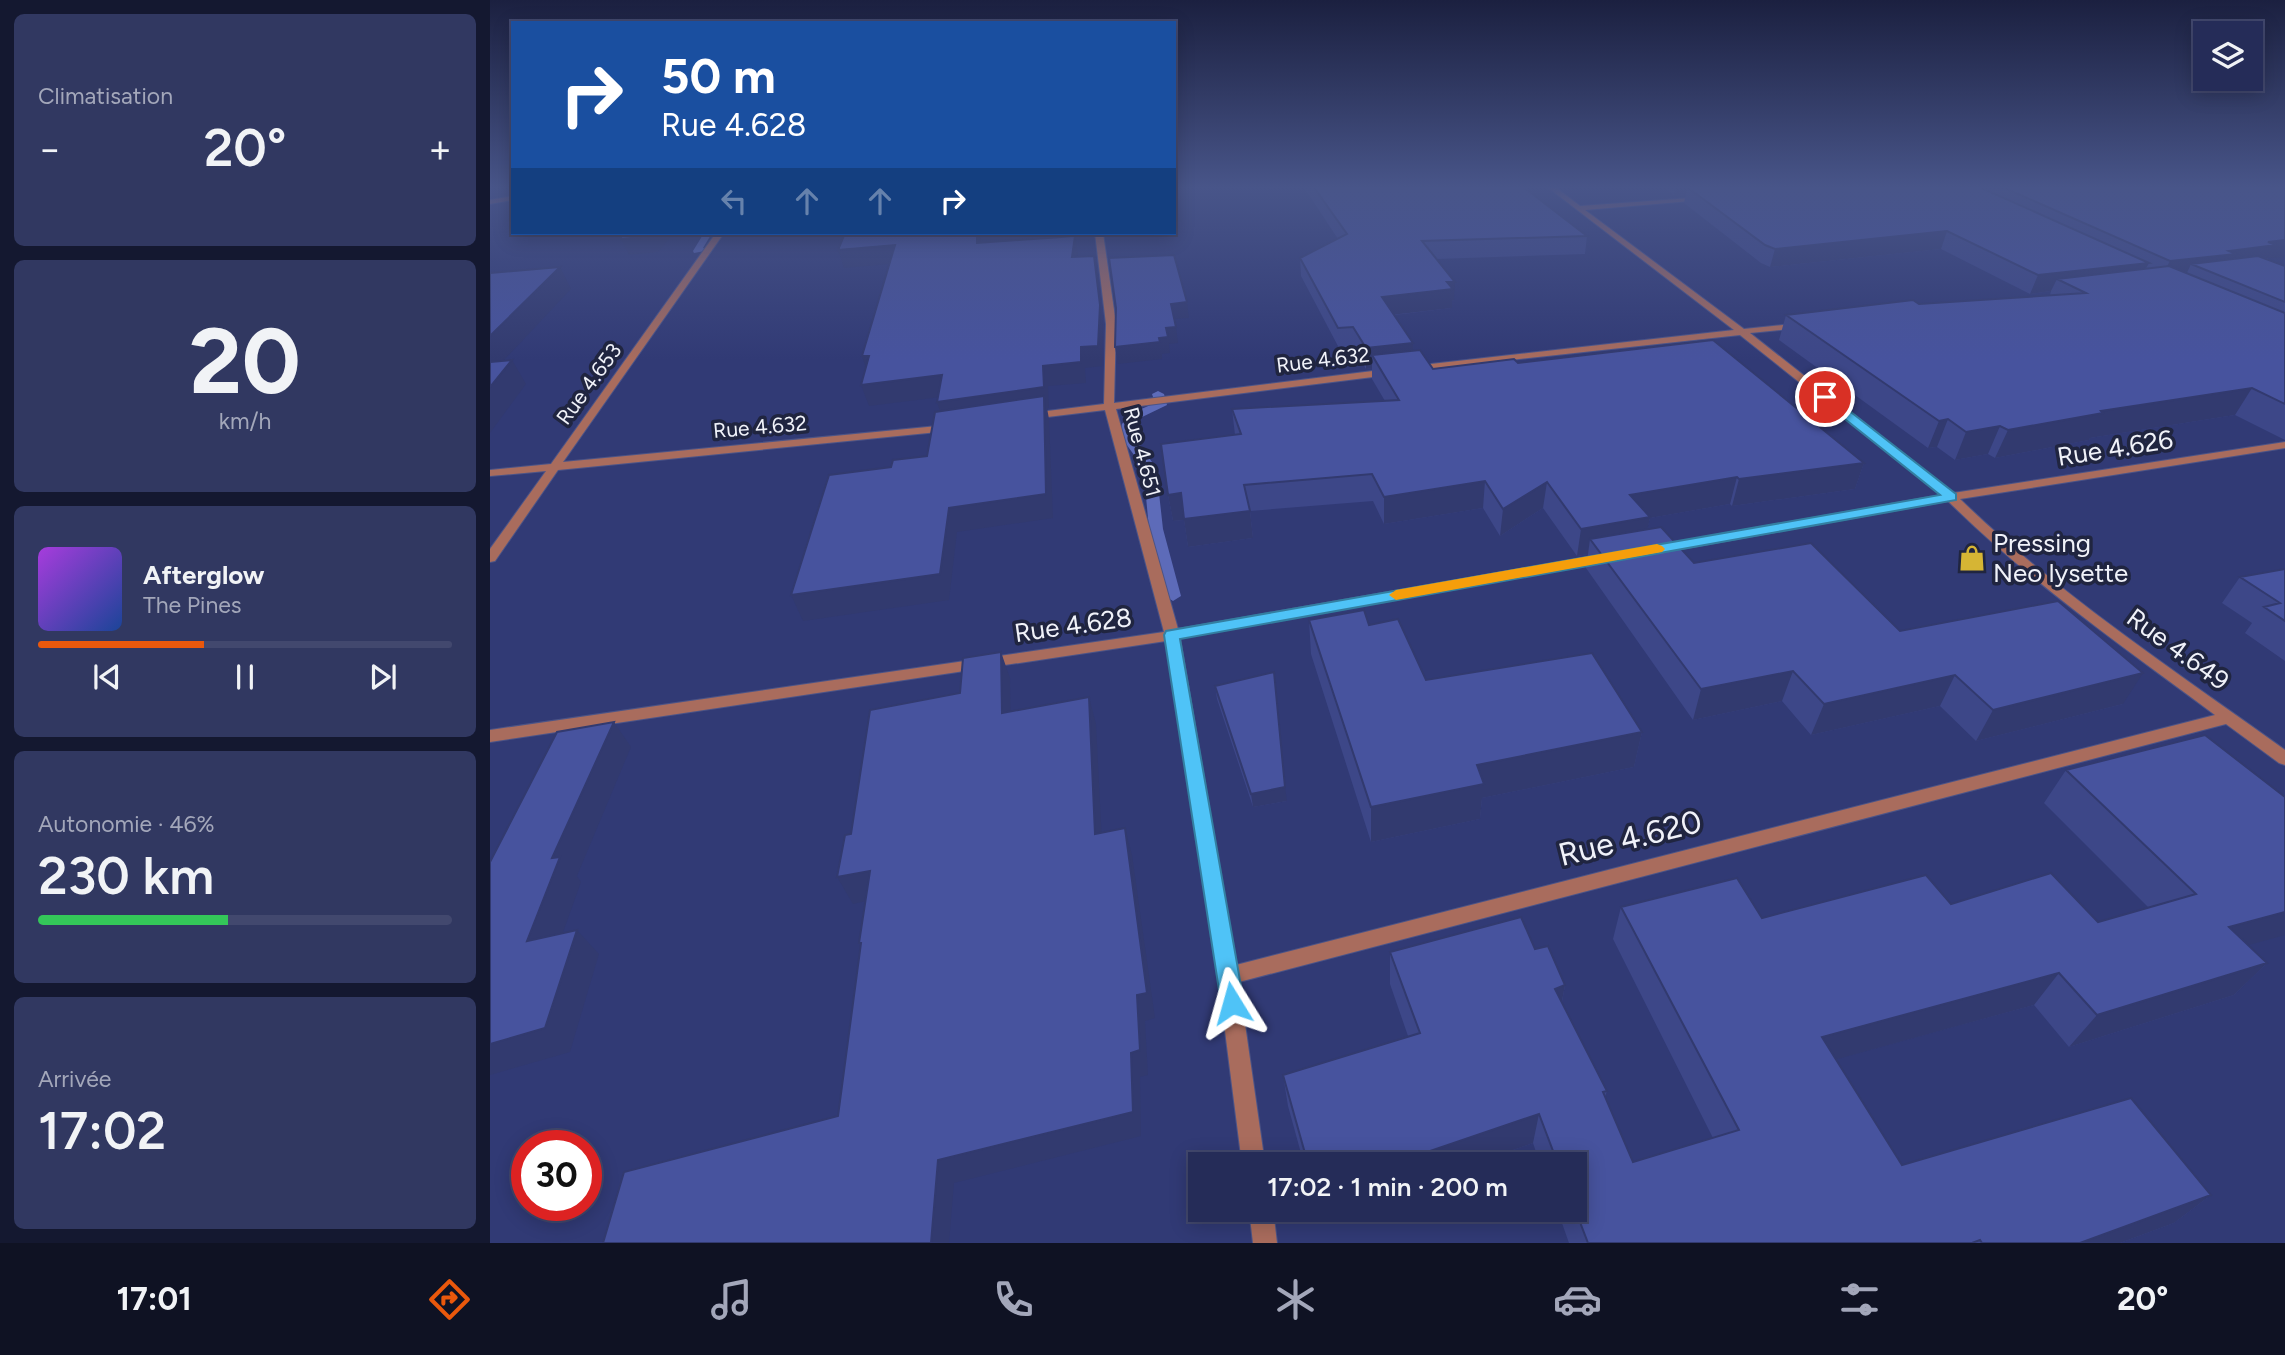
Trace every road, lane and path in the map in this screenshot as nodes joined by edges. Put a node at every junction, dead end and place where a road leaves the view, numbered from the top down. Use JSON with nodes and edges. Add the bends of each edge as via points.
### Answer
{"nodes":[{"id":1,"x":712,"y":244,"type":"edge"},
{"id":2,"x":1100,"y":244,"type":"edge"},
{"id":3,"x":1626,"y":244,"type":"edge"},
{"id":4,"x":1809,"y":324,"type":"edge"},
{"id":5,"x":1741,"y":331,"type":"junction"},
{"id":6,"x":1108,"y":404,"type":"junction"},
{"id":7,"x":1026,"y":416,"type":"edge"},
{"id":8,"x":957,"y":427,"type":"edge"},
{"id":9,"x":2285,"y":445,"type":"edge"},
{"id":10,"x":554,"y":464,"type":"junction"},
{"id":11,"x":490,"y":473,"type":"edge"},
{"id":12,"x":1951,"y":497,"type":"junction"},
{"id":13,"x":1650,"y":550,"type":"edge"},
{"id":14,"x":1623,"y":555,"type":"edge"},
{"id":15,"x":490,"y":558,"type":"edge"},
{"id":16,"x":1172,"y":635,"type":"junction"},
{"id":17,"x":2231,"y":717,"type":"junction"},
{"id":18,"x":490,"y":736,"type":"edge"},
{"id":19,"x":2285,"y":759,"type":"edge"},
{"id":20,"x":1228,"y":976,"type":"junction"},
{"id":21,"x":1252,"y":1152,"type":"edge"},
{"id":22,"x":1263,"y":1222,"type":"edge"},
{"id":23,"x":1265,"y":1243,"type":"edge"}],
"edges":[{"from":1,"to":10,"type":"street","name":"Rue 4.653"},
{"from":2,"to":6,"type":"street","name":"Rue 4.651","via":[[1111,324]]},
{"from":3,"to":5,"type":"street","name":"Rue 4.649"},
{"from":4,"to":5,"type":"street","name":"Rue 4.632"},
{"from":5,"to":6,"type":"street","name":"Rue 4.632"},
{"from":5,"to":12,"type":"street","name":"Rue 4.649"},
{"from":6,"to":7,"type":"street","name":"Rue 4.632"},
{"from":6,"to":16,"type":"street","name":"Rue 4.651"},
{"from":8,"to":10,"type":"street","name":"Rue 4.632"},
{"from":9,"to":12,"type":"street","name":"Rue 4.626"},
{"from":10,"to":11,"type":"street","name":"Rue 4.632"},
{"from":10,"to":15,"type":"street","name":"Rue 4.653"},
{"from":12,"to":13,"type":"street"},
{"from":12,"to":17,"type":"street","name":"Rue 4.649","via":[[1994,540],[2057,591]]},
{"from":14,"to":16,"type":"street","name":"Rue 4.628"},
{"from":16,"to":18,"type":"street","name":"Rue 4.628"},
{"from":16,"to":20,"type":"street","name":"Rue 4.651"},
{"from":17,"to":19,"type":"street","name":"Rue 4.649"},
{"from":17,"to":20,"type":"street","name":"Rue 4.620"},
{"from":20,"to":21,"type":"street"},
{"from":22,"to":23,"type":"street"}]}
